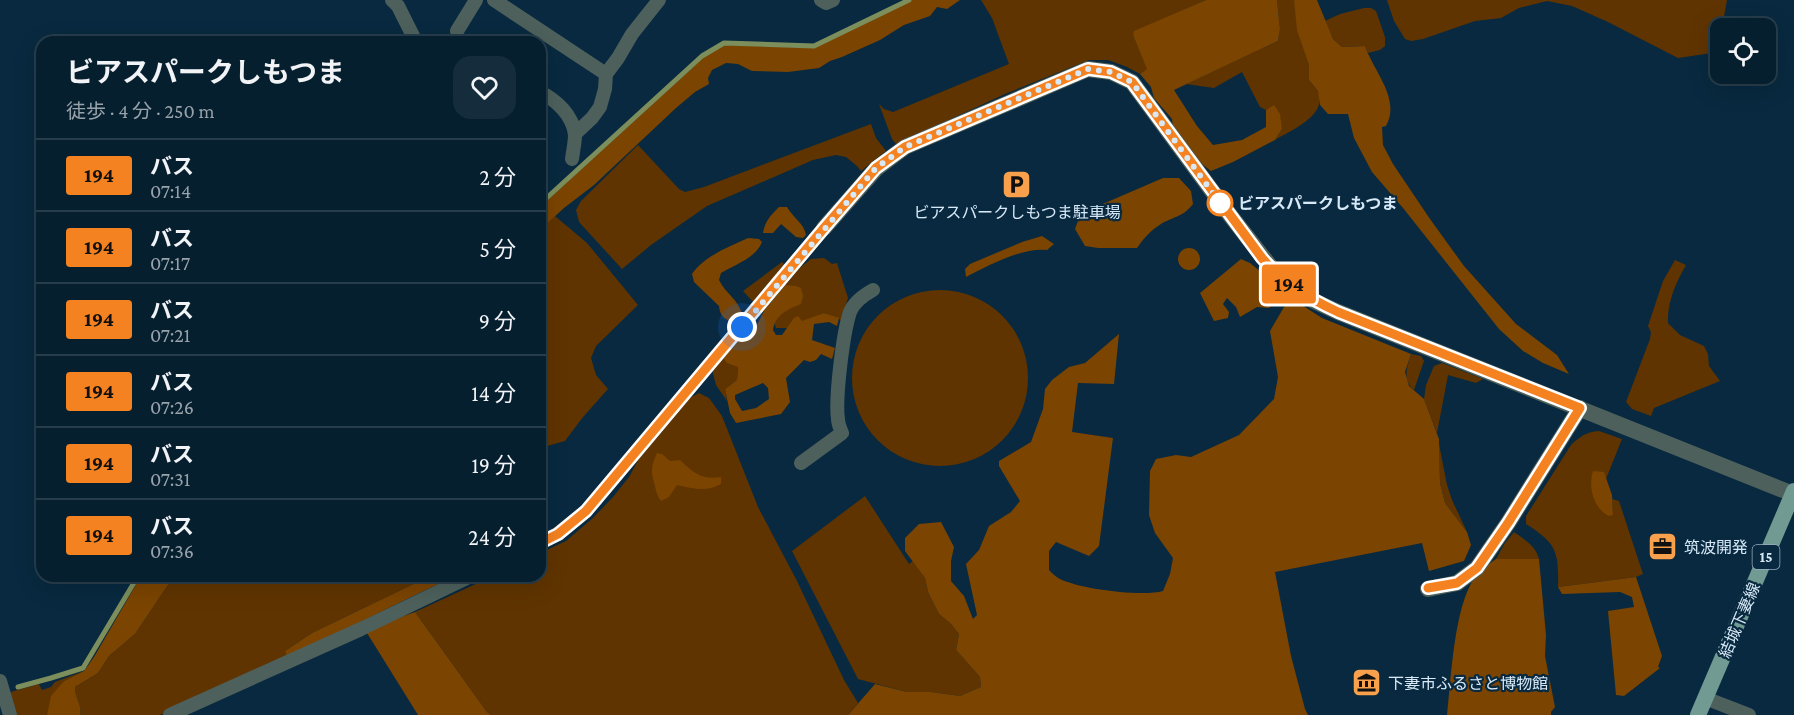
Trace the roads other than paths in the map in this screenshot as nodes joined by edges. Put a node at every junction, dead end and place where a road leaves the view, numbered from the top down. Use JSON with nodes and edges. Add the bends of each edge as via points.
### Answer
{"nodes":[{"id":1,"x":392,"y":0,"type":"edge"},
{"id":2,"x":476,"y":0,"type":"edge"},
{"id":3,"x":494,"y":0,"type":"edge"},
{"id":4,"x":821,"y":0,"type":"edge"},
{"id":5,"x":833,"y":0,"type":"edge"},
{"id":6,"x":657,"y":1,"type":"edge"},
{"id":7,"x":457,"y":31,"type":"dead end"},
{"id":8,"x":413,"y":36,"type":"edge"},
{"id":9,"x":606,"y":74,"type":"junction"},
{"id":10,"x":546,"y":95,"type":"edge"},
{"id":11,"x":575,"y":134,"type":"junction"},
{"id":12,"x":572,"y":159,"type":"dead end"},
{"id":13,"x":824,"y":228,"type":"joint"},
{"id":14,"x":873,"y":290,"type":"dead end"},
{"id":15,"x":1580,"y":408,"type":"junction"},
{"id":16,"x":801,"y":463,"type":"dead end"},
{"id":17,"x":1793,"y":493,"type":"edge"},
{"id":18,"x":546,"y":540,"type":"edge"},
{"id":19,"x":459,"y":582,"type":"edge"},
{"id":20,"x":1428,"y":588,"type":"dead end"},
{"id":21,"x":0,"y":681,"type":"edge"},
{"id":22,"x":1706,"y":699,"type":"junction"},
{"id":23,"x":10,"y":715,"type":"edge"},
{"id":24,"x":170,"y":715,"type":"edge"},
{"id":25,"x":1698,"y":715,"type":"edge"},
{"id":26,"x":1749,"y":715,"type":"edge"}],
"edges":[{"from":1,"to":8,"type":"street"},
{"from":2,"to":7,"type":"street"},
{"from":3,"to":9,"type":"street"},
{"from":4,"to":5,"type":"street"},
{"from":6,"to":9,"type":"street"},
{"from":9,"to":11,"type":"street","via":[[600,107]]},
{"from":10,"to":11,"type":"street","via":[[558,102]]},
{"from":11,"to":12,"type":"street"},
{"from":13,"to":15,"type":"street","via":[[876,168],[905,147],[1088,69],[1111,72],[1132,82],[1262,258],[1295,288],[1338,312]]},
{"from":13,"to":18,"type":"street","via":[[586,511]]},
{"from":14,"to":16,"type":"street","via":[[850,310],[838,401],[842,433]]},
{"from":15,"to":17,"type":"street"},
{"from":15,"to":20,"type":"street","via":[[1477,568],[1457,583]]},
{"from":17,"to":22,"type":"main road","name":"結城下妻線","number":"15"},
{"from":19,"to":24,"type":"street"},
{"from":21,"to":23,"type":"street"},
{"from":22,"to":25,"type":"main road","name":"結城下妻線","number":"15"},
{"from":22,"to":26,"type":"street"}]}
